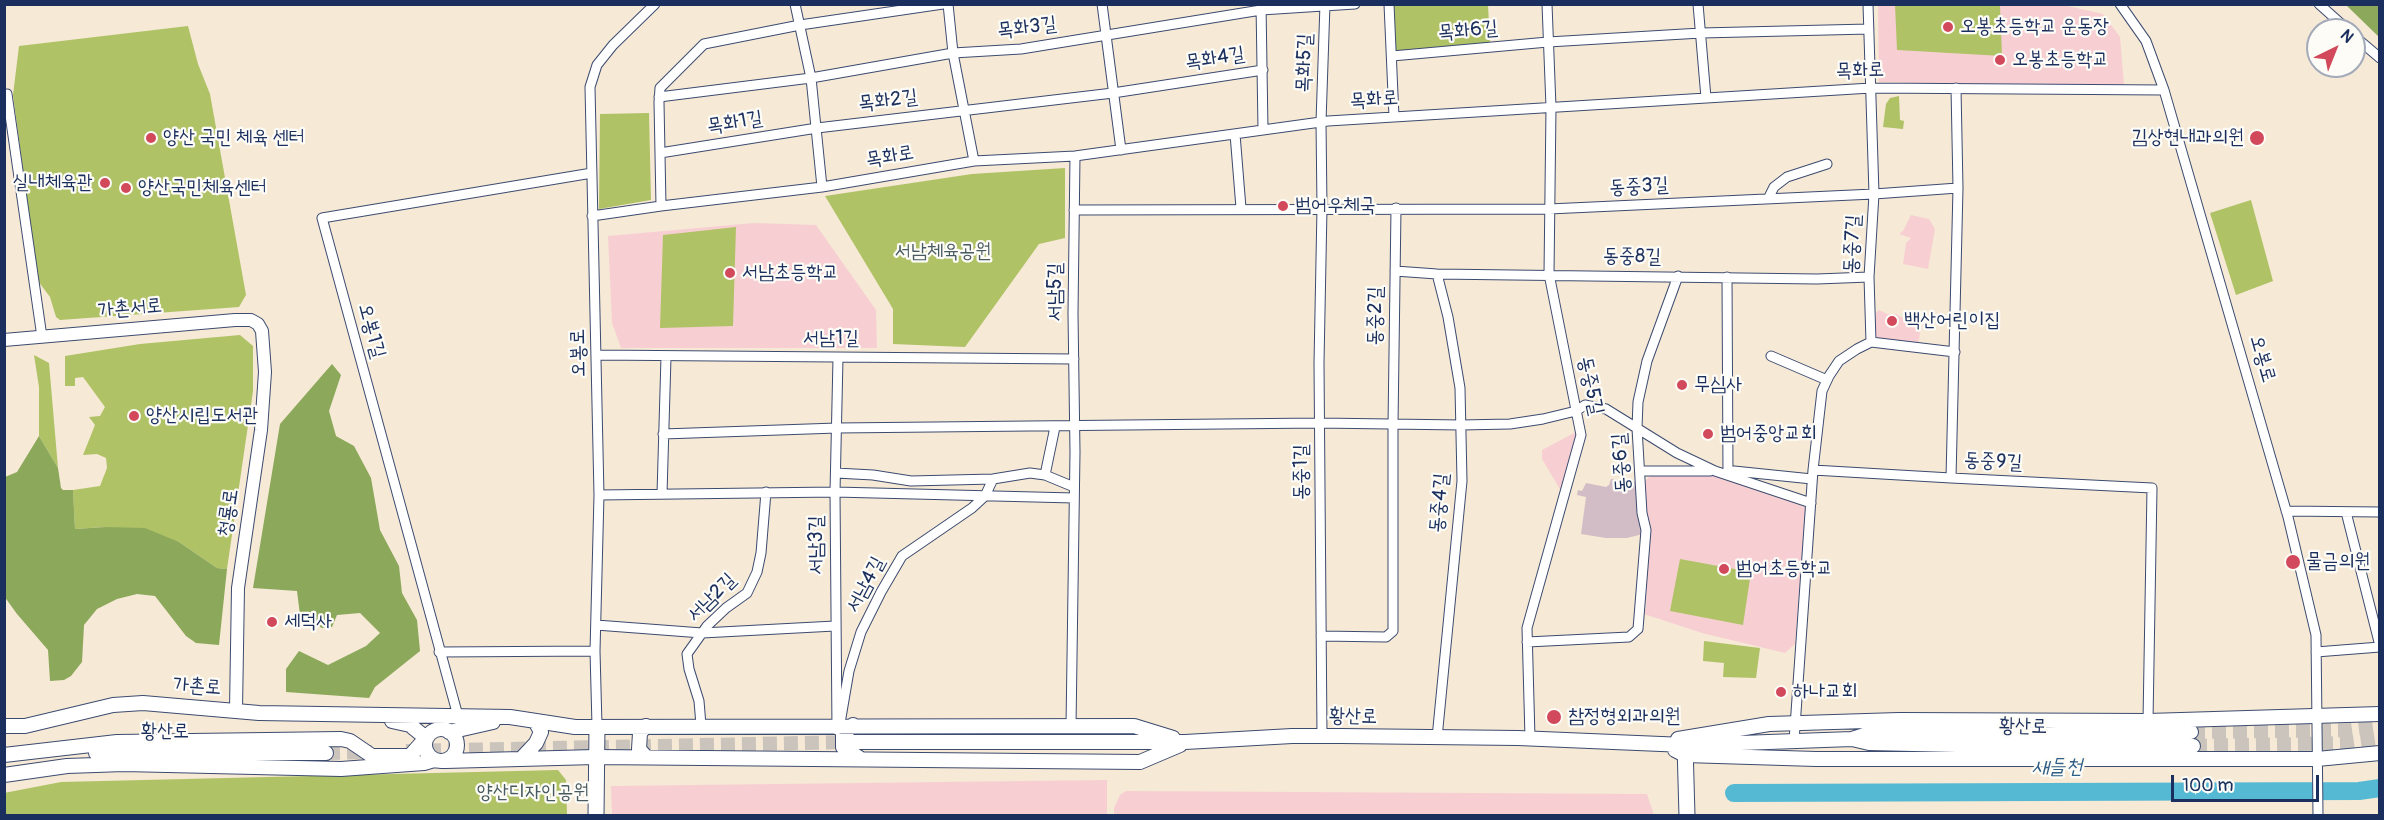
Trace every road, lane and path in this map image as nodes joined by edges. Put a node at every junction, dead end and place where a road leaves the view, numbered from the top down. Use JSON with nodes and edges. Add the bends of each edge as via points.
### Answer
{"nodes":[{"id":1,"x":655,"y":4,"type":"edge"},
{"id":2,"x":795,"y":4,"type":"edge"},
{"id":3,"x":943,"y":4,"type":"edge"},
{"id":4,"x":948,"y":4,"type":"edge"},
{"id":5,"x":1102,"y":4,"type":"edge"},
{"id":6,"x":1355,"y":4,"type":"edge"},
{"id":7,"x":1389,"y":4,"type":"edge"},
{"id":8,"x":1547,"y":4,"type":"edge"},
{"id":9,"x":1698,"y":4,"type":"edge"},
{"id":10,"x":1868,"y":4,"type":"edge"},
{"id":11,"x":2120,"y":4,"type":"edge"},
{"id":12,"x":2319,"y":4,"type":"edge"},
{"id":13,"x":1325,"y":6,"type":"edge"},
{"id":14,"x":1261,"y":7,"type":"edge"},
{"id":15,"x":2335,"y":18,"type":"edge"},
{"id":16,"x":800,"y":25,"type":"junction"},
{"id":17,"x":1869,"y":29,"type":"junction"},
{"id":18,"x":1701,"y":33,"type":"junction"},
{"id":19,"x":1105,"y":36,"type":"junction"},
{"id":20,"x":1548,"y":42,"type":"junction"},
{"id":21,"x":2366,"y":47,"type":"edge"},
{"id":22,"x":953,"y":53,"type":"junction"},
{"id":23,"x":1392,"y":56,"type":"junction"},
{"id":24,"x":2379,"y":58,"type":"edge"},
{"id":25,"x":1263,"y":70,"type":"junction"},
{"id":26,"x":811,"y":78,"type":"junction"},
{"id":27,"x":1871,"y":88,"type":"junction"},
{"id":28,"x":1956,"y":88,"type":"junction"},
{"id":29,"x":2164,"y":90,"type":"junction"},
{"id":30,"x":1113,"y":93,"type":"junction"},
{"id":31,"x":4,"y":94,"type":"edge"},
{"id":32,"x":659,"y":97,"type":"junction"},
{"id":33,"x":1706,"y":98,"type":"junction"},
{"id":34,"x":1551,"y":107,"type":"junction"},
{"id":35,"x":964,"y":109,"type":"junction"},
{"id":36,"x":1394,"y":117,"type":"junction"},
{"id":37,"x":1321,"y":122,"type":"junction"},
{"id":38,"x":817,"y":128,"type":"junction"},
{"id":39,"x":1263,"y":130,"type":"junction"},
{"id":40,"x":1235,"y":134,"type":"junction"},
{"id":41,"x":1121,"y":150,"type":"junction"},
{"id":42,"x":660,"y":153,"type":"junction"},
{"id":43,"x":1075,"y":156,"type":"junction"},
{"id":44,"x":974,"y":161,"type":"junction"},
{"id":45,"x":1827,"y":164,"type":"dead end"},
{"id":46,"x":592,"y":173,"type":"junction"},
{"id":47,"x":822,"y":187,"type":"junction"},
{"id":48,"x":1958,"y":188,"type":"junction"},
{"id":49,"x":1874,"y":194,"type":"junction"},
{"id":50,"x":1768,"y":199,"type":"junction"},
{"id":51,"x":661,"y":206,"type":"junction"},
{"id":52,"x":1241,"y":208,"type":"junction"},
{"id":53,"x":1322,"y":208,"type":"junction"},
{"id":54,"x":1396,"y":208,"type":"junction"},
{"id":55,"x":1549,"y":209,"type":"junction"},
{"id":56,"x":1074,"y":210,"type":"junction"},
{"id":57,"x":592,"y":216,"type":"junction"},
{"id":58,"x":1395,"y":271,"type":"junction"},
{"id":59,"x":1437,"y":274,"type":"junction"},
{"id":60,"x":1549,"y":274,"type":"junction"},
{"id":61,"x":1678,"y":276,"type":"junction"},
{"id":62,"x":1727,"y":277,"type":"junction"},
{"id":63,"x":1869,"y":277,"type":"junction"},
{"id":64,"x":258,"y":324,"type":"joint"},
{"id":65,"x":42,"y":337,"type":"junction"},
{"id":66,"x":4,"y":340,"type":"edge"},
{"id":67,"x":1871,"y":342,"type":"junction"},
{"id":68,"x":1955,"y":352,"type":"junction"},
{"id":69,"x":597,"y":355,"type":"junction"},
{"id":70,"x":1771,"y":356,"type":"dead end"},
{"id":71,"x":666,"y":357,"type":"junction"},
{"id":72,"x":838,"y":358,"type":"junction"},
{"id":73,"x":1074,"y":359,"type":"junction"},
{"id":74,"x":1827,"y":380,"type":"junction"},
{"id":75,"x":1576,"y":411,"type":"junction"},
{"id":76,"x":1319,"y":423,"type":"junction"},
{"id":77,"x":1393,"y":425,"type":"junction"},
{"id":78,"x":1461,"y":425,"type":"junction"},
{"id":79,"x":1055,"y":427,"type":"junction"},
{"id":80,"x":1074,"y":427,"type":"junction"},
{"id":81,"x":837,"y":428,"type":"junction"},
{"id":82,"x":1637,"y":428,"type":"junction"},
{"id":83,"x":663,"y":434,"type":"junction"},
{"id":84,"x":1641,"y":471,"type":"junction"},
{"id":85,"x":1715,"y":471,"type":"junction"},
{"id":86,"x":836,"y":473,"type":"junction"},
{"id":87,"x":1729,"y":473,"type":"junction"},
{"id":88,"x":1813,"y":474,"type":"junction"},
{"id":89,"x":1045,"y":475,"type":"junction"},
{"id":90,"x":1951,"y":478,"type":"junction"},
{"id":91,"x":993,"y":479,"type":"junction"},
{"id":92,"x":1074,"y":487,"type":"junction"},
{"id":93,"x":766,"y":492,"type":"junction"},
{"id":94,"x":835,"y":492,"type":"junction"},
{"id":95,"x":662,"y":494,"type":"junction"},
{"id":96,"x":599,"y":495,"type":"junction"},
{"id":97,"x":985,"y":496,"type":"junction"},
{"id":98,"x":1074,"y":498,"type":"junction"},
{"id":99,"x":1811,"y":503,"type":"junction"},
{"id":100,"x":2286,"y":511,"type":"junction"},
{"id":101,"x":2346,"y":512,"type":"junction"},
{"id":102,"x":2379,"y":512,"type":"edge"},
{"id":103,"x":596,"y":625,"type":"junction"},
{"id":104,"x":835,"y":626,"type":"junction"},
{"id":105,"x":702,"y":633,"type":"junction"},
{"id":106,"x":1321,"y":636,"type":"junction"},
{"id":107,"x":1527,"y":642,"type":"junction"},
{"id":108,"x":2379,"y":646,"type":"edge"},
{"id":109,"x":595,"y":651,"type":"junction"},
{"id":110,"x":439,"y":652,"type":"junction"},
{"id":111,"x":2316,"y":652,"type":"junction"},
{"id":112,"x":236,"y":709,"type":"junction"},
{"id":113,"x":313,"y":713,"type":"junction"},
{"id":114,"x":2379,"y":714,"type":"edge"},
{"id":115,"x":458,"y":716,"type":"junction"},
{"id":116,"x":510,"y":717,"type":"junction"},
{"id":117,"x":2317,"y":717,"type":"junction"},
{"id":118,"x":535,"y":721,"type":"junction"},
{"id":119,"x":2148,"y":721,"type":"junction"},
{"id":120,"x":1795,"y":724,"type":"junction"},
{"id":121,"x":701,"y":725,"type":"junction"},
{"id":122,"x":4,"y":726,"type":"edge"},
{"id":123,"x":597,"y":726,"type":"junction"},
{"id":124,"x":646,"y":726,"type":"junction"},
{"id":125,"x":1071,"y":726,"type":"junction"},
{"id":126,"x":842,"y":727,"type":"junction"},
{"id":127,"x":449,"y":732,"type":"junction"},
{"id":128,"x":1322,"y":736,"type":"junction"},
{"id":129,"x":426,"y":738,"type":"junction"},
{"id":130,"x":1437,"y":738,"type":"junction"},
{"id":131,"x":1530,"y":738,"type":"junction"},
{"id":132,"x":2192,"y":739,"type":"tunnel mouth"},
{"id":133,"x":346,"y":740,"type":"junction"},
{"id":134,"x":1794,"y":741,"type":"junction"},
{"id":135,"x":853,"y":742,"type":"tunnel mouth"},
{"id":136,"x":1185,"y":742,"type":"junction"},
{"id":137,"x":1659,"y":743,"type":"junction"},
{"id":138,"x":1685,"y":750,"type":"junction"},
{"id":139,"x":326,"y":753,"type":"tunnel mouth"},
{"id":140,"x":2379,"y":753,"type":"edge"},
{"id":141,"x":4,"y":755,"type":"edge"},
{"id":142,"x":596,"y":757,"type":"junction"},
{"id":143,"x":646,"y":757,"type":"junction"},
{"id":144,"x":521,"y":759,"type":"junction"},
{"id":145,"x":837,"y":759,"type":"junction"},
{"id":146,"x":861,"y":759,"type":"junction"},
{"id":147,"x":440,"y":761,"type":"junction"},
{"id":148,"x":4,"y":763,"type":"edge"},
{"id":149,"x":2317,"y":766,"type":"junction"},
{"id":150,"x":341,"y":769,"type":"junction"},
{"id":151,"x":4,"y":775,"type":"edge"},
{"id":152,"x":2318,"y":812,"type":"edge"},
{"id":153,"x":596,"y":816,"type":"edge"},
{"id":154,"x":1687,"y":816,"type":"edge"}],
"edges":[{"from":1,"to":46,"type":"street","name":"오봉로","via":[[597,65],[590,87]]},
{"from":2,"to":16,"type":"street"},
{"from":3,"to":16,"type":"street"},
{"from":4,"to":22,"type":"street"},
{"from":5,"to":19,"type":"street"},
{"from":6,"to":13,"type":"street","name":"목화4길"},
{"from":7,"to":23,"type":"street"},
{"from":8,"to":20,"type":"street","name":"동중5길"},
{"from":9,"to":18,"type":"street"},
{"from":10,"to":17,"type":"street","name":"동중7길"},
{"from":11,"to":29,"type":"street","name":"오봉로","via":[[2146,41]]},
{"from":12,"to":15,"type":"street"},
{"from":13,"to":14,"type":"street","name":"목화4길"},
{"from":13,"to":37,"type":"street","name":"목화5길"},
{"from":14,"to":19,"type":"street","name":"목화4길"},
{"from":14,"to":25,"type":"street"},
{"from":16,"to":26,"type":"street"},
{"from":16,"to":32,"type":"street","via":[[704,44],[660,87]]},
{"from":17,"to":18,"type":"street","name":"목화6길"},
{"from":17,"to":27,"type":"street","name":"동중7길"},
{"from":18,"to":20,"type":"street","name":"목화6길"},
{"from":18,"to":33,"type":"street"},
{"from":19,"to":22,"type":"street","name":"목화3길","via":[[1021,49]]},
{"from":19,"to":30,"type":"street"},
{"from":20,"to":23,"type":"street","name":"목화6길"},
{"from":20,"to":34,"type":"street","name":"동중5길"},
{"from":21,"to":24,"type":"street"},
{"from":22,"to":26,"type":"street","name":"목화2길"},
{"from":22,"to":35,"type":"street"},
{"from":23,"to":36,"type":"street"},
{"from":25,"to":30,"type":"street","name":"목화4길"},
{"from":25,"to":39,"type":"street","name":"목화4길"},
{"from":26,"to":32,"type":"street","name":"목화1길"},
{"from":26,"to":38,"type":"street"},
{"from":27,"to":28,"type":"street","name":"목화로"},
{"from":27,"to":33,"type":"street","name":"목화로"},
{"from":27,"to":49,"type":"street","name":"동중7길"},
{"from":28,"to":29,"type":"street","name":"목화로"},
{"from":28,"to":48,"type":"street","name":"동중9길"},
{"from":29,"to":100,"type":"street","name":"오봉로"},
{"from":30,"to":35,"type":"street"},
{"from":30,"to":41,"type":"street"},
{"from":31,"to":65,"type":"street"},
{"from":32,"to":42,"type":"street"},
{"from":33,"to":34,"type":"street","name":"목화로"},
{"from":34,"to":36,"type":"street","name":"목화로"},
{"from":34,"to":55,"type":"street","name":"동중5길"},
{"from":35,"to":38,"type":"street","name":"목화2길"},
{"from":35,"to":44,"type":"street"},
{"from":36,"to":37,"type":"street","name":"목화로"},
{"from":37,"to":39,"type":"street","name":"목화로"},
{"from":37,"to":53,"type":"street","name":"동중1길"},
{"from":38,"to":42,"type":"street","name":"목화1길"},
{"from":38,"to":47,"type":"street"},
{"from":39,"to":40,"type":"street","name":"목화로"},
{"from":40,"to":41,"type":"street","name":"목화로"},
{"from":40,"to":52,"type":"street"},
{"from":41,"to":43,"type":"street","name":"목화로"},
{"from":42,"to":51,"type":"street"},
{"from":43,"to":44,"type":"street","name":"목화로"},
{"from":43,"to":56,"type":"street","name":"서남5길"},
{"from":44,"to":47,"type":"street","name":"목화로"},
{"from":45,"to":50,"type":"street","via":[[1787,177],[1774,187]]},
{"from":46,"to":57,"type":"street","name":"오봉로"},
{"from":46,"to":110,"type":"street","name":"오봉1길","via":[[322,218]]},
{"from":47,"to":51,"type":"street","name":"목화로"},
{"from":48,"to":49,"type":"street","name":"동중3길"},
{"from":48,"to":68,"type":"street","name":"동중9길"},
{"from":49,"to":50,"type":"street","name":"동중3길"},
{"from":49,"to":63,"type":"street","name":"동중7길"},
{"from":50,"to":55,"type":"street","name":"동중3길"},
{"from":51,"to":57,"type":"street","name":"목화로"},
{"from":52,"to":53,"type":"street"},
{"from":52,"to":56,"type":"street"},
{"from":53,"to":54,"type":"street","name":"동중3길"},
{"from":53,"to":76,"type":"street","name":"동중1길"},
{"from":54,"to":55,"type":"street","name":"동중3길"},
{"from":54,"to":58,"type":"street","name":"동중2길"},
{"from":55,"to":60,"type":"street","name":"동중5길"},
{"from":56,"to":73,"type":"street","name":"서남5길"},
{"from":57,"to":69,"type":"street","name":"오봉로"},
{"from":58,"to":59,"type":"street","name":"동중8길"},
{"from":58,"to":77,"type":"street","name":"동중2길"},
{"from":59,"to":60,"type":"street","name":"동중8길"},
{"from":59,"to":78,"type":"street","name":"동중4길","via":[[1456,358]]},
{"from":60,"to":61,"type":"street","name":"동중8길"},
{"from":60,"to":75,"type":"street","name":"동중5길"},
{"from":61,"to":62,"type":"street","name":"동중8길"},
{"from":61,"to":82,"type":"street","name":"동중6길","via":[[1647,361]]},
{"from":62,"to":63,"type":"street","name":"동중8길"},
{"from":62,"to":87,"type":"street"},
{"from":63,"to":67,"type":"street","name":"동중7길"},
{"from":64,"to":65,"type":"street","name":"가촌서로","via":[[235,320]]},
{"from":64,"to":112,"type":"street","name":"청룡로","via":[[265,372],[261,430],[238,588]]},
{"from":65,"to":66,"type":"street","name":"가촌서로"},
{"from":67,"to":68,"type":"street"},
{"from":67,"to":74,"type":"street","via":[[1839,361]]},
{"from":68,"to":90,"type":"street","name":"동중9길"},
{"from":69,"to":71,"type":"street","name":"서남1길"},
{"from":69,"to":96,"type":"street","name":"오봉로"},
{"from":70,"to":74,"type":"street"},
{"from":71,"to":72,"type":"street","name":"서남1길"},
{"from":71,"to":83,"type":"street"},
{"from":72,"to":73,"type":"street","name":"서남1길"},
{"from":72,"to":81,"type":"street","name":"서남3길"},
{"from":73,"to":80,"type":"street","name":"서남5길"},
{"from":74,"to":88,"type":"street","via":[[1822,391]]},
{"from":75,"to":78,"type":"street","via":[[1510,424]]},
{"from":75,"to":82,"type":"street","via":[[1585,405],[1605,409]]},
{"from":75,"to":107,"type":"street","name":"동중5길","via":[[1581,435],[1527,628]]},
{"from":76,"to":77,"type":"street"},
{"from":76,"to":80,"type":"street"},
{"from":76,"to":106,"type":"street","name":"동중1길"},
{"from":77,"to":78,"type":"street"},
{"from":77,"to":106,"type":"street","name":"동중2길","via":[[1393,631],[1386,637]]},
{"from":78,"to":130,"type":"street","name":"동중4길","via":[[1462,481]]},
{"from":79,"to":80,"type":"street"},
{"from":79,"to":81,"type":"street"},
{"from":79,"to":89,"type":"street"},
{"from":80,"to":92,"type":"street","name":"서남5길"},
{"from":81,"to":83,"type":"street"},
{"from":81,"to":86,"type":"street","name":"서남3길"},
{"from":82,"to":84,"type":"street","name":"동중6길"},
{"from":82,"to":85,"type":"street"},
{"from":83,"to":95,"type":"street"},
{"from":84,"to":85,"type":"street"},
{"from":84,"to":107,"type":"street","name":"동중6길","via":[[1646,530],[1638,629],[1629,638]]},
{"from":85,"to":87,"type":"street"},
{"from":86,"to":91,"type":"street","via":[[910,481]]},
{"from":86,"to":94,"type":"street","name":"서남3길"},
{"from":87,"to":88,"type":"street"},
{"from":87,"to":99,"type":"street"},
{"from":88,"to":90,"type":"street"},
{"from":88,"to":99,"type":"street"},
{"from":89,"to":91,"type":"street","via":[[1030,473]]},
{"from":89,"to":92,"type":"street"},
{"from":90,"to":119,"type":"street","name":"동중9길","via":[[2152,488]]},
{"from":91,"to":97,"type":"street"},
{"from":92,"to":98,"type":"street","name":"서남5길"},
{"from":93,"to":94,"type":"street"},
{"from":93,"to":95,"type":"street"},
{"from":93,"to":105,"type":"street","name":"서남2길","via":[[761,553],[752,583],[747,593]]},
{"from":94,"to":97,"type":"street"},
{"from":94,"to":104,"type":"street","name":"서남3길"},
{"from":95,"to":96,"type":"street"},
{"from":96,"to":103,"type":"street","name":"오봉로"},
{"from":97,"to":98,"type":"street"},
{"from":97,"to":126,"type":"street","name":"서남4길","via":[[946,529],[902,556],[861,632],[849,671]]},
{"from":98,"to":125,"type":"street","name":"서남5길"},
{"from":99,"to":120,"type":"street"},
{"from":100,"to":101,"type":"street"},
{"from":100,"to":111,"type":"street","name":"오봉로","via":[[2316,635]]},
{"from":101,"to":102,"type":"street"},
{"from":101,"to":108,"type":"street"},
{"from":103,"to":105,"type":"street"},
{"from":103,"to":109,"type":"street","name":"오봉로"},
{"from":104,"to":105,"type":"street"},
{"from":104,"to":126,"type":"street","name":"서남3길"},
{"from":105,"to":121,"type":"street","name":"서남2길","via":[[687,654]]},
{"from":106,"to":128,"type":"street","name":"동중1길"},
{"from":107,"to":131,"type":"street","name":"동중5길"},
{"from":108,"to":111,"type":"street"},
{"from":109,"to":110,"type":"street"},
{"from":109,"to":123,"type":"street","name":"오봉로"},
{"from":110,"to":115,"type":"street","name":"오봉1길"},
{"from":111,"to":117,"type":"street","name":"오봉로"},
{"from":112,"to":113,"type":"main road","name":"가촌로"},
{"from":112,"to":122,"type":"main road","name":"가촌로","via":[[126,704],[25,726]]},
{"from":113,"to":115,"type":"main road","name":"가촌로"},
{"from":113,"to":129,"type":"main road","via":[[329,720],[397,722],[410,725]]},
{"from":114,"to":117,"type":"main road"},
{"from":115,"to":116,"type":"main road","name":"가촌로"},
{"from":116,"to":118,"type":"main road"},
{"from":116,"to":127,"type":"main road"},
{"from":117,"to":119,"type":"main road"},
{"from":117,"to":149,"type":"street","name":"오봉로"},
{"from":118,"to":123,"type":"main road"},
{"from":118,"to":144,"type":"main road","via":[[541,732]]},
{"from":119,"to":120,"type":"main road","via":[[1899,720]]},
{"from":120,"to":134,"type":"street"},
{"from":120,"to":137,"type":"main road","via":[[1769,724]]},
{"from":121,"to":124,"type":"main road"},
{"from":121,"to":126,"type":"main road"},
{"from":123,"to":124,"type":"main road"},
{"from":123,"to":142,"type":"main road"},
{"from":124,"to":143,"type":"main road","via":[[640,733],[639,749]]},
{"from":125,"to":126,"type":"main road"},
{"from":125,"to":136,"type":"main road","via":[[1134,726]]},
{"from":126,"to":145,"type":"street"},
{"from":126,"to":146,"type":"main road","via":[[843,747]]},
{"from":127,"to":129,"type":"main road","via":[[439,729]]},
{"from":127,"to":147,"type":"main road","via":[[456,740],[456,750],[450,759]]},
{"from":128,"to":130,"type":"main road","name":"황산로"},
{"from":128,"to":136,"type":"main road","name":"황산로"},
{"from":129,"to":133,"type":"main road","via":[[410,756],[387,757],[372,756]]},
{"from":129,"to":147,"type":"main road","via":[[430,758]]},
{"from":130,"to":131,"type":"main road","name":"황산로"},
{"from":131,"to":137,"type":"main road","name":"황산로"},
{"from":132,"to":134,"type":"main road","name":"황산로","via":[[2045,747],[1869,743],[1852,739]]},
{"from":133,"to":141,"type":"main road","via":[[117,742]]},
{"from":133,"to":150,"type":"main road","via":[[350,757]]},
{"from":134,"to":138,"type":"main road","name":"황산로"},
{"from":135,"to":136,"type":"main road","name":"황산로"},
{"from":136,"to":146,"type":"main road","via":[[1140,762]]},
{"from":137,"to":138,"type":"main road","name":"황산로"},
{"from":138,"to":149,"type":"main road","via":[[1816,759]]},
{"from":138,"to":154,"type":"main road"},
{"from":139,"to":148,"type":"main road","name":"황산로","via":[[99,752]]},
{"from":140,"to":149,"type":"main road"},
{"from":142,"to":143,"type":"main road"},
{"from":142,"to":144,"type":"main road"},
{"from":142,"to":153,"type":"main road"},
{"from":143,"to":145,"type":"main road"},
{"from":144,"to":147,"type":"main road"},
{"from":145,"to":146,"type":"main road"},
{"from":147,"to":150,"type":"main road"},
{"from":149,"to":152,"type":"street","name":"오봉로"},
{"from":150,"to":151,"type":"main road","via":[[124,764],[67,766]]}]}
